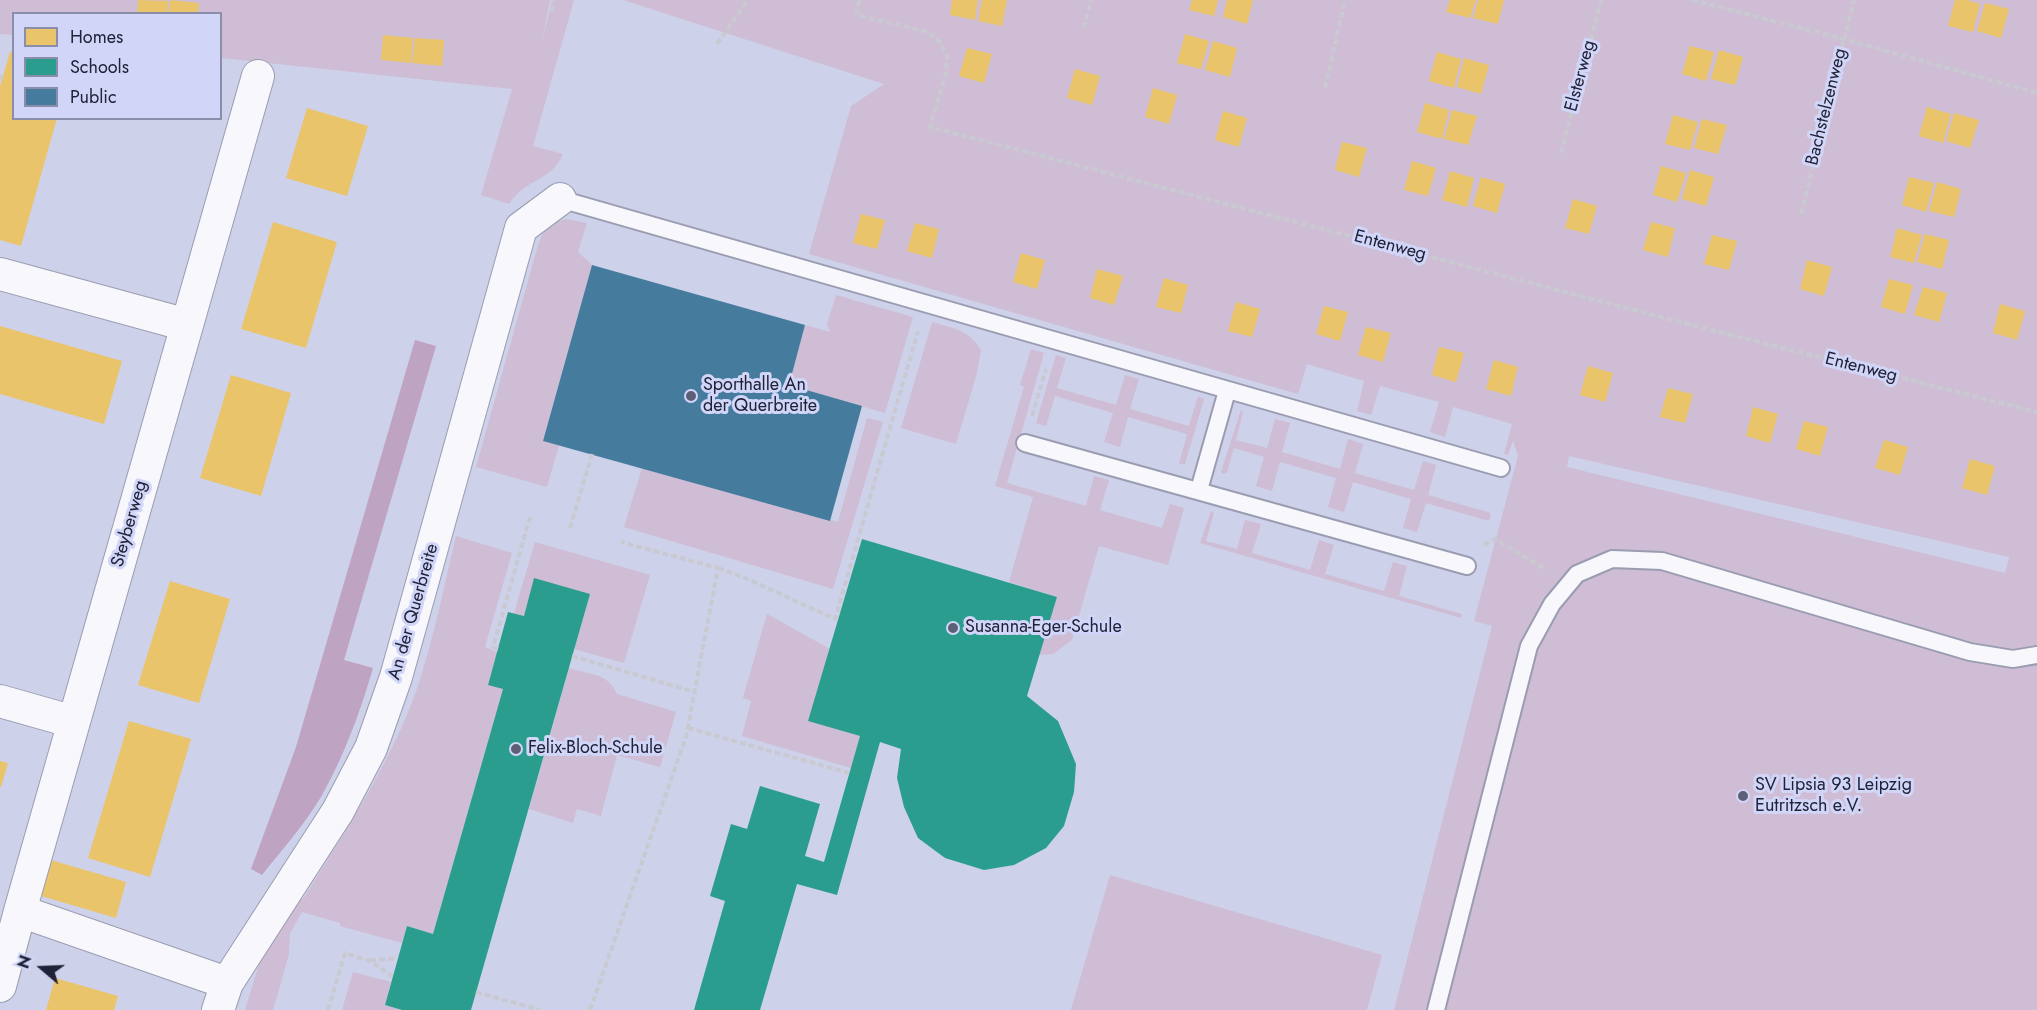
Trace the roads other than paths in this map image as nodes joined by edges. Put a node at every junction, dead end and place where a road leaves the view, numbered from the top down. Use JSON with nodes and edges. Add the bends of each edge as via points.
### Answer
{"nodes":[{"id":1,"x":258,"y":76,"type":"dead end"},
{"id":2,"x":560,"y":199,"type":"joint"},
{"id":3,"x":0,"y":274,"type":"edge"},
{"id":4,"x":187,"y":325,"type":"junction"},
{"id":5,"x":1227,"y":391,"type":"junction"},
{"id":6,"x":1025,"y":443,"type":"road end"},
{"id":7,"x":1501,"y":468,"type":"dead end"},
{"id":8,"x":1199,"y":490,"type":"junction"},
{"id":9,"x":1467,"y":566,"type":"road end"},
{"id":10,"x":2037,"y":655,"type":"edge"},
{"id":11,"x":0,"y":701,"type":"edge"},
{"id":12,"x":74,"y":722,"type":"junction"},
{"id":13,"x":20,"y":911,"type":"junction"},
{"id":14,"x":0,"y":986,"type":"edge"},
{"id":15,"x":223,"y":996,"type":"edge"},
{"id":16,"x":1436,"y":1010,"type":"edge"}],
"edges":[{"from":1,"to":4,"type":"street","name":"Steyberweg"},
{"from":2,"to":5,"type":"lane"},
{"from":2,"to":15,"type":"street","name":"An der Querbreite","via":[[521,228],[396,677],[371,748],[338,811]]},
{"from":3,"to":4,"type":"street"},
{"from":4,"to":12,"type":"street","name":"Steyberweg"},
{"from":5,"to":7,"type":"lane"},
{"from":5,"to":8,"type":"lane"},
{"from":6,"to":8,"type":"lane"},
{"from":8,"to":9,"type":"lane"},
{"from":10,"to":16,"type":"lane","via":[[2013,659],[1970,652],[1662,561],[1612,559],[1577,574],[1552,604],[1529,646]]},
{"from":11,"to":12,"type":"street"},
{"from":12,"to":13,"type":"street","name":"Steyberweg"},
{"from":13,"to":14,"type":"street","name":"Steyberweg"},
{"from":13,"to":15,"type":"street"}]}
